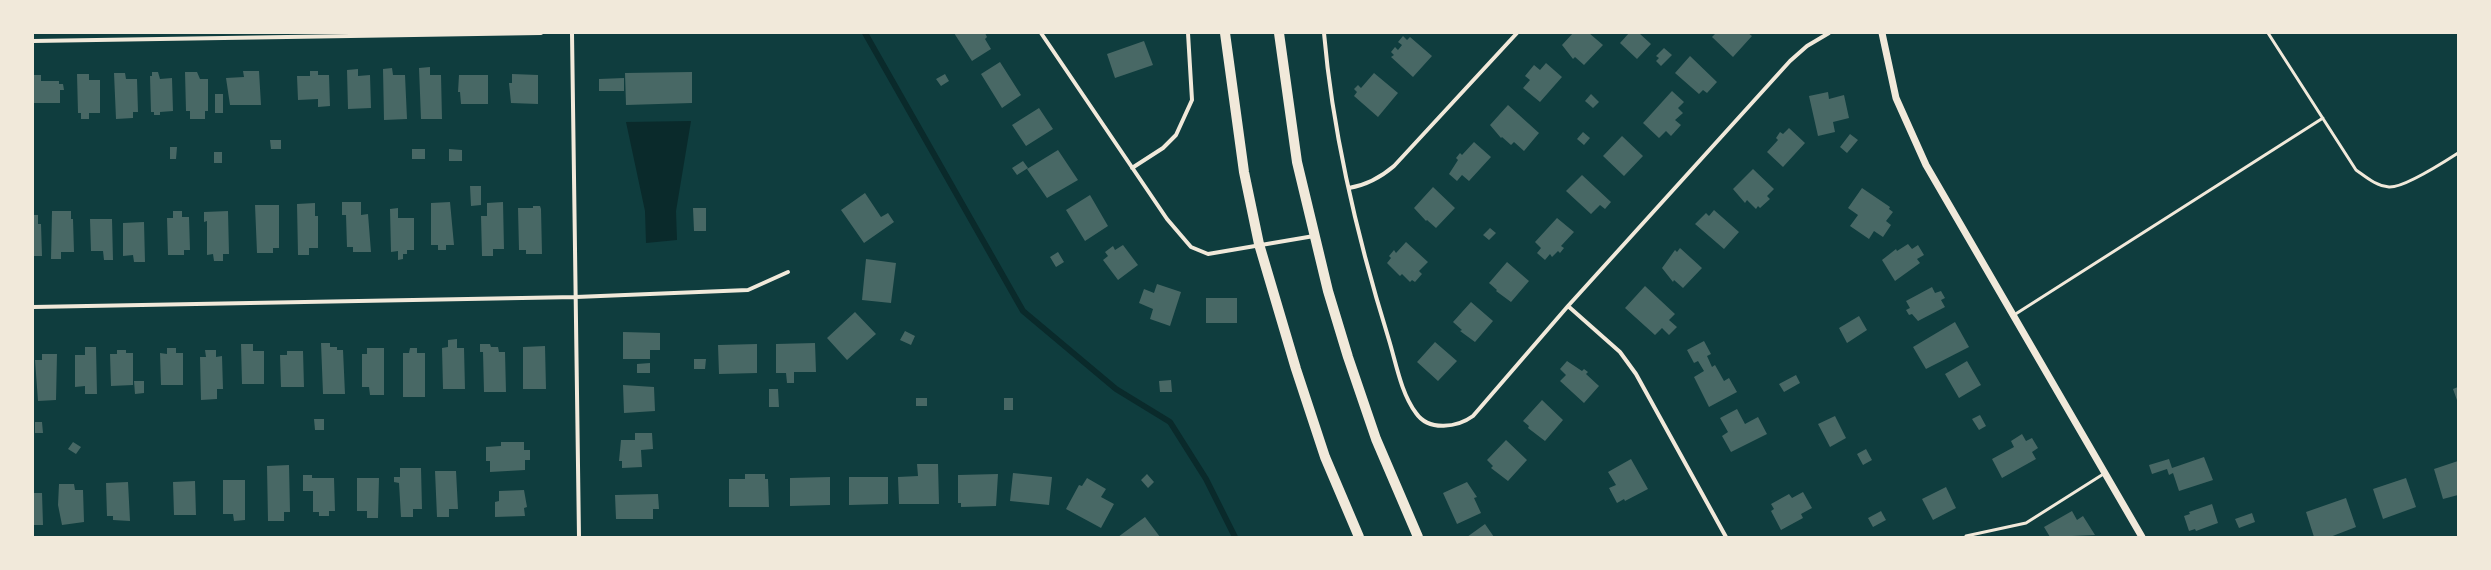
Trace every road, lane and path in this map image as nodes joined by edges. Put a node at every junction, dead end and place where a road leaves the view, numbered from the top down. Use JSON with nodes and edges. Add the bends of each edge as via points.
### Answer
{"nodes":[{"id":1,"x":541,"y":33,"type":"edge"},
{"id":2,"x":572,"y":33,"type":"edge"},
{"id":3,"x":1041,"y":33,"type":"edge"},
{"id":4,"x":1188,"y":33,"type":"edge"},
{"id":5,"x":1225,"y":33,"type":"edge"},
{"id":6,"x":1278,"y":33,"type":"edge"},
{"id":7,"x":1324,"y":33,"type":"edge"},
{"id":8,"x":1517,"y":33,"type":"edge"},
{"id":9,"x":1829,"y":33,"type":"edge"},
{"id":10,"x":1882,"y":33,"type":"edge"},
{"id":11,"x":2268,"y":33,"type":"edge"},
{"id":12,"x":33,"y":41,"type":"edge"},
{"id":13,"x":2323,"y":118,"type":"junction"},
{"id":14,"x":2458,"y":153,"type":"edge"},
{"id":15,"x":1132,"y":168,"type":"junction"},
{"id":16,"x":1349,"y":188,"type":"junction"},
{"id":17,"x":1314,"y":236,"type":"junction"},
{"id":18,"x":1259,"y":244,"type":"junction"},
{"id":19,"x":788,"y":272,"type":"dead end"},
{"id":20,"x":576,"y":297,"type":"junction"},
{"id":21,"x":1568,"y":306,"type":"junction"},
{"id":22,"x":33,"y":307,"type":"edge"},
{"id":23,"x":2013,"y":316,"type":"junction"},
{"id":24,"x":2105,"y":474,"type":"junction"},
{"id":25,"x":1966,"y":536,"type":"dead end"},
{"id":26,"x":579,"y":537,"type":"edge"},
{"id":27,"x":1359,"y":537,"type":"edge"},
{"id":28,"x":1418,"y":537,"type":"edge"},
{"id":29,"x":1726,"y":537,"type":"edge"},
{"id":30,"x":2142,"y":537,"type":"edge"}],
"edges":[{"from":1,"to":12,"type":"street"},
{"from":2,"to":20,"type":"street"},
{"from":3,"to":15,"type":"street"},
{"from":4,"to":15,"type":"street","via":[[1192,100],[1176,136],[1163,148]]},
{"from":5,"to":18,"type":"main road","via":[[1244,172]]},
{"from":6,"to":17,"type":"main road","via":[[1297,162]]},
{"from":7,"to":16,"type":"street"},
{"from":8,"to":16,"type":"street","via":[[1394,166],[1364,186]]},
{"from":9,"to":21,"type":"street","via":[[1807,46],[1790,61]]},
{"from":10,"to":23,"type":"street","via":[[1894,92],[1907,127],[1926,165]]},
{"from":11,"to":13,"type":"lane"},
{"from":13,"to":14,"type":"lane","via":[[2356,170],[2372,182],[2389,187],[2435,168]]},
{"from":13,"to":23,"type":"lane"},
{"from":15,"to":18,"type":"street","via":[[1167,219],[1191,247],[1208,254]]},
{"from":16,"to":21,"type":"street","via":[[1364,256],[1401,380],[1415,413],[1421,418],[1441,426],[1463,422],[1473,416]]},
{"from":17,"to":18,"type":"street"},
{"from":17,"to":28,"type":"main road","via":[[1348,357],[1376,439]]},
{"from":18,"to":27,"type":"main road","via":[[1325,457]]},
{"from":19,"to":20,"type":"street","via":[[748,290]]},
{"from":20,"to":22,"type":"street"},
{"from":20,"to":26,"type":"street"},
{"from":21,"to":29,"type":"street","via":[[1620,352],[1636,374]]},
{"from":23,"to":24,"type":"street"},
{"from":24,"to":25,"type":"lane","via":[[2026,523]]},
{"from":24,"to":30,"type":"street"}]}
